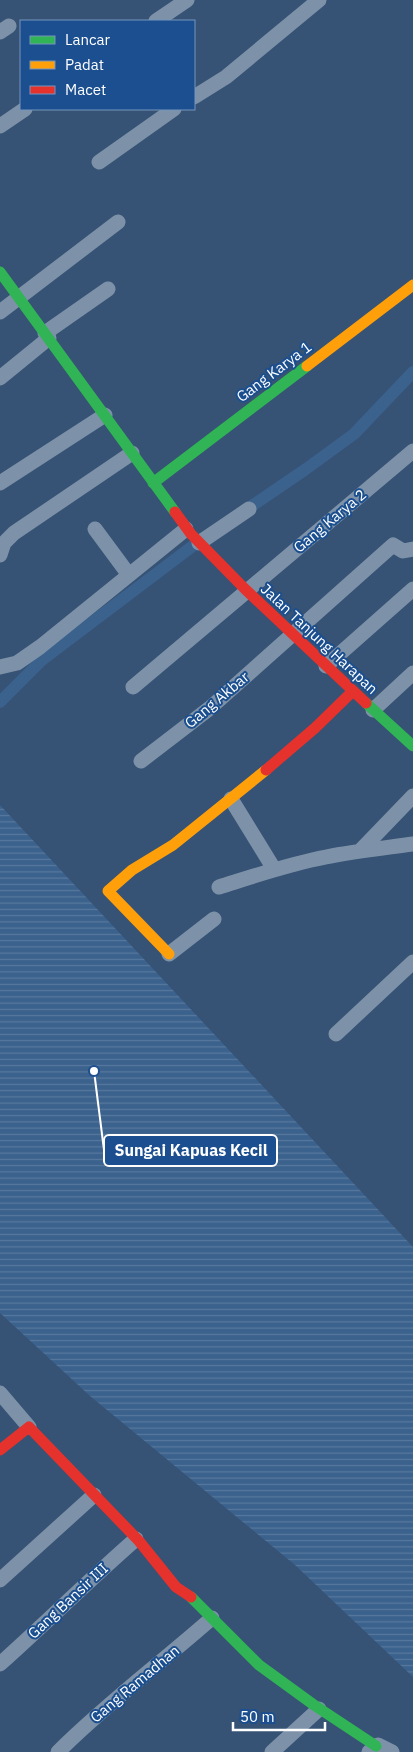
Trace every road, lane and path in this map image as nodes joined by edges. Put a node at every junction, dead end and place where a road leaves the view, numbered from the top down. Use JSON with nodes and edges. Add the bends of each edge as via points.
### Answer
{"nodes":[{"id":1,"x":187,"y":0,"type":"edge"},
{"id":2,"x":319,"y":0,"type":"edge"},
{"id":3,"x":157,"y":20,"type":"edge"},
{"id":4,"x":195,"y":96,"type":"edge"},
{"id":5,"x":24,"y":110,"type":"edge"},
{"id":6,"x":173,"y":110,"type":"edge"},
{"id":7,"x":0,"y":126,"type":"edge"},
{"id":8,"x":98,"y":162,"type":"dead end"},
{"id":9,"x":118,"y":222,"type":"dead end"},
{"id":10,"x":0,"y":272,"type":"edge"},
{"id":11,"x":413,"y":285,"type":"edge"},
{"id":12,"x":108,"y":289,"type":"dead end"},
{"id":13,"x":19,"y":297,"type":"junction"},
{"id":14,"x":0,"y":312,"type":"edge"},
{"id":15,"x":47,"y":336,"type":"junction"},
{"id":16,"x":0,"y":378,"type":"edge"},
{"id":17,"x":105,"y":415,"type":"junction"},
{"id":18,"x":413,"y":451,"type":"edge"},
{"id":19,"x":132,"y":453,"type":"junction"},
{"id":20,"x":154,"y":482,"type":"junction"},
{"id":21,"x":0,"y":483,"type":"edge"},
{"id":22,"x":249,"y":509,"type":"dead end"},
{"id":23,"x":95,"y":529,"type":"dead end"},
{"id":24,"x":196,"y":539,"type":"junction"},
{"id":25,"x":413,"y":549,"type":"edge"},
{"id":26,"x":0,"y":555,"type":"edge"},
{"id":27,"x":129,"y":575,"type":"junction"},
{"id":28,"x":413,"y":589,"type":"edge"},
{"id":29,"x":246,"y":592,"type":"junction"},
{"id":30,"x":291,"y":636,"type":"junction"},
{"id":31,"x":326,"y":666,"type":"junction"},
{"id":32,"x":0,"y":667,"type":"edge"},
{"id":33,"x":413,"y":673,"type":"edge"},
{"id":34,"x":133,"y":687,"type":"dead end"},
{"id":35,"x":353,"y":691,"type":"junction"},
{"id":36,"x":373,"y":710,"type":"junction"},
{"id":37,"x":413,"y":746,"type":"edge"},
{"id":38,"x":142,"y":762,"type":"dead end"},
{"id":39,"x":413,"y":796,"type":"edge"},
{"id":40,"x":231,"y":799,"type":"junction"},
{"id":41,"x":413,"y":844,"type":"edge"},
{"id":42,"x":360,"y":852,"type":"junction"},
{"id":43,"x":274,"y":869,"type":"junction"},
{"id":44,"x":219,"y":887,"type":"dead end"},
{"id":45,"x":214,"y":919,"type":"dead end"},
{"id":46,"x":169,"y":954,"type":"joint"},
{"id":47,"x":413,"y":962,"type":"edge"},
{"id":48,"x":336,"y":1034,"type":"dead end"},
{"id":49,"x":0,"y":1393,"type":"edge"},
{"id":50,"x":26,"y":1430,"type":"junction"},
{"id":51,"x":0,"y":1450,"type":"edge"},
{"id":52,"x":94,"y":1495,"type":"junction"},
{"id":53,"x":136,"y":1539,"type":"junction"},
{"id":54,"x":0,"y":1580,"type":"edge"},
{"id":55,"x":212,"y":1618,"type":"junction"},
{"id":56,"x":0,"y":1664,"type":"edge"},
{"id":57,"x":319,"y":1709,"type":"junction"},
{"id":58,"x":373,"y":1749,"type":"edge"},
{"id":59,"x":58,"y":1752,"type":"edge"},
{"id":60,"x":272,"y":1752,"type":"edge"},
{"id":61,"x":392,"y":1752,"type":"edge"}],
"edges":[{"from":1,"to":3,"type":"street"},
{"from":2,"to":4,"type":"street","via":[[226,77]]},
{"from":5,"to":7,"type":"street"},
{"from":6,"to":8,"type":"street"},
{"from":9,"to":13,"type":"street"},
{"from":10,"to":13,"type":"street","name":"Jalan Tanjung Harapan"},
{"from":11,"to":20,"type":"street","name":"Gang Karya 1"},
{"from":12,"to":15,"type":"street"},
{"from":13,"to":14,"type":"street"},
{"from":13,"to":15,"type":"street","name":"Jalan Tanjung Harapan"},
{"from":15,"to":16,"type":"street"},
{"from":15,"to":17,"type":"street","name":"Jalan Tanjung Harapan"},
{"from":17,"to":19,"type":"street","name":"Jalan Tanjung Harapan"},
{"from":17,"to":21,"type":"street"},
{"from":18,"to":29,"type":"street","name":"Gang Karya 2"},
{"from":19,"to":20,"type":"street","name":"Jalan Tanjung Harapan"},
{"from":19,"to":26,"type":"street","via":[[14,533],[4,543]]},
{"from":20,"to":24,"type":"street","name":"Jalan Tanjung Harapan"},
{"from":22,"to":24,"type":"street"},
{"from":23,"to":27,"type":"street"},
{"from":24,"to":27,"type":"street"},
{"from":24,"to":29,"type":"street","name":"Jalan Tanjung Harapan"},
{"from":25,"to":30,"type":"street","name":"Gang Akbar","via":[[403,551],[393,545]]},
{"from":27,"to":32,"type":"street","via":[[29,655],[16,664]]},
{"from":28,"to":31,"type":"street"},
{"from":29,"to":30,"type":"street","name":"Jalan Tanjung Harapan"},
{"from":29,"to":34,"type":"street","name":"Gang Karya 2"},
{"from":30,"to":31,"type":"street","name":"Jalan Tanjung Harapan"},
{"from":30,"to":38,"type":"street","name":"Gang Akbar","via":[[210,708]]},
{"from":31,"to":35,"type":"street","name":"Jalan Tanjung Harapan"},
{"from":33,"to":36,"type":"street"},
{"from":35,"to":36,"type":"street","name":"Jalan Tanjung Harapan"},
{"from":35,"to":40,"type":"street","via":[[315,728]]},
{"from":36,"to":37,"type":"street","name":"Jalan Tanjung Harapan"},
{"from":39,"to":42,"type":"street"},
{"from":40,"to":43,"type":"street"},
{"from":40,"to":46,"type":"street","via":[[108,891]]},
{"from":41,"to":42,"type":"street"},
{"from":42,"to":43,"type":"street"},
{"from":43,"to":44,"type":"street"},
{"from":45,"to":46,"type":"street"},
{"from":47,"to":48,"type":"street"},
{"from":49,"to":50,"type":"street"},
{"from":50,"to":51,"type":"street"},
{"from":50,"to":52,"type":"street"},
{"from":52,"to":53,"type":"street"},
{"from":52,"to":54,"type":"street"},
{"from":53,"to":55,"type":"street","via":[[176,1587]]},
{"from":53,"to":56,"type":"street","name":"Gang Bansir III"},
{"from":55,"to":57,"type":"street","via":[[259,1665]]},
{"from":55,"to":59,"type":"street","name":"Gang Ramadhan"},
{"from":57,"to":58,"type":"street"},
{"from":57,"to":60,"type":"street"},
{"from":58,"to":61,"type":"street","via":[[379,1745]]}]}
